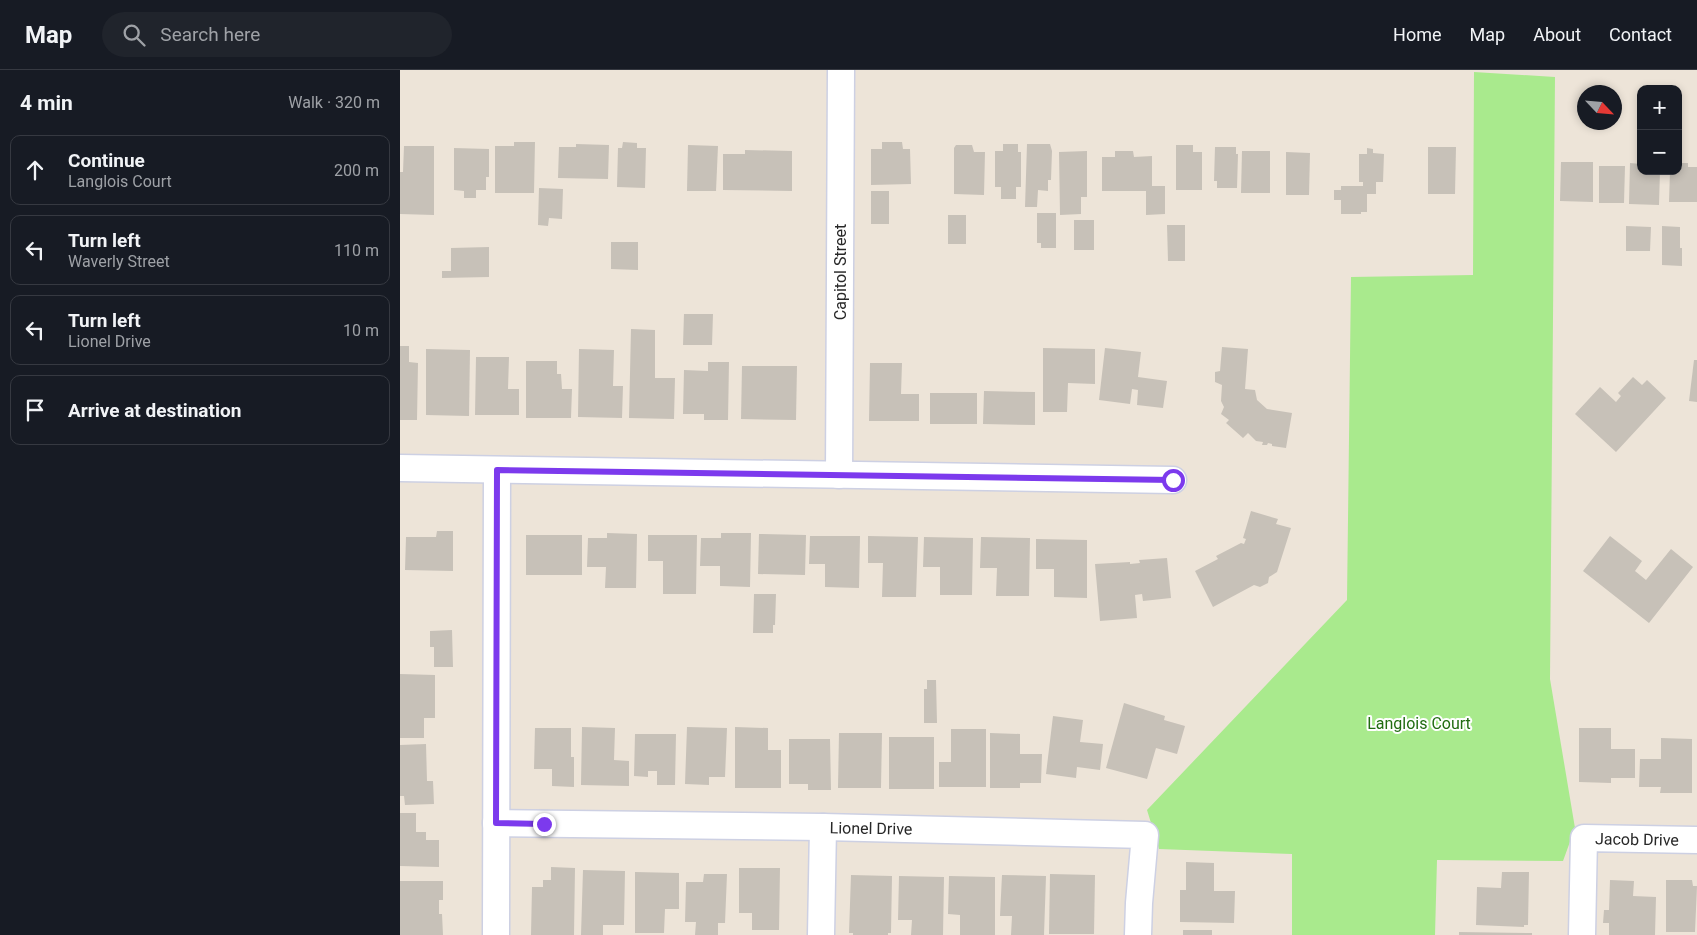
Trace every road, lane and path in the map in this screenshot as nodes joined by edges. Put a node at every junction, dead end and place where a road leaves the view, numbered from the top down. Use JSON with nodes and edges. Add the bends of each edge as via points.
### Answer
{"nodes":[{"id":1,"x":841,"y":70,"type":"edge"},
{"id":2,"x":400,"y":468,"type":"edge"},
{"id":3,"x":497,"y":470,"type":"junction"},
{"id":4,"x":839,"y":475,"type":"junction"},
{"id":5,"x":1173,"y":480,"type":"dead end"},
{"id":6,"x":496,"y":823,"type":"junction"},
{"id":7,"x":824,"y":826,"type":"junction"},
{"id":8,"x":1697,"y":840,"type":"edge"},
{"id":9,"x":496,"y":935,"type":"edge"},
{"id":10,"x":821,"y":935,"type":"edge"},
{"id":11,"x":1138,"y":935,"type":"edge"},
{"id":12,"x":1582,"y":935,"type":"edge"}],
"edges":[{"from":1,"to":4,"type":"street","name":"Capitol Street"},
{"from":2,"to":3,"type":"street"},
{"from":3,"to":4,"type":"street"},
{"from":3,"to":6,"type":"street"},
{"from":4,"to":5,"type":"street"},
{"from":6,"to":7,"type":"street","name":"Lionel Drive"},
{"from":6,"to":9,"type":"street"},
{"from":7,"to":10,"type":"street"},
{"from":7,"to":11,"type":"street","name":"Lionel Drive","via":[[1145,835]]},
{"from":8,"to":12,"type":"street","name":"Jacob Drive","via":[[1584,838]]}]}
